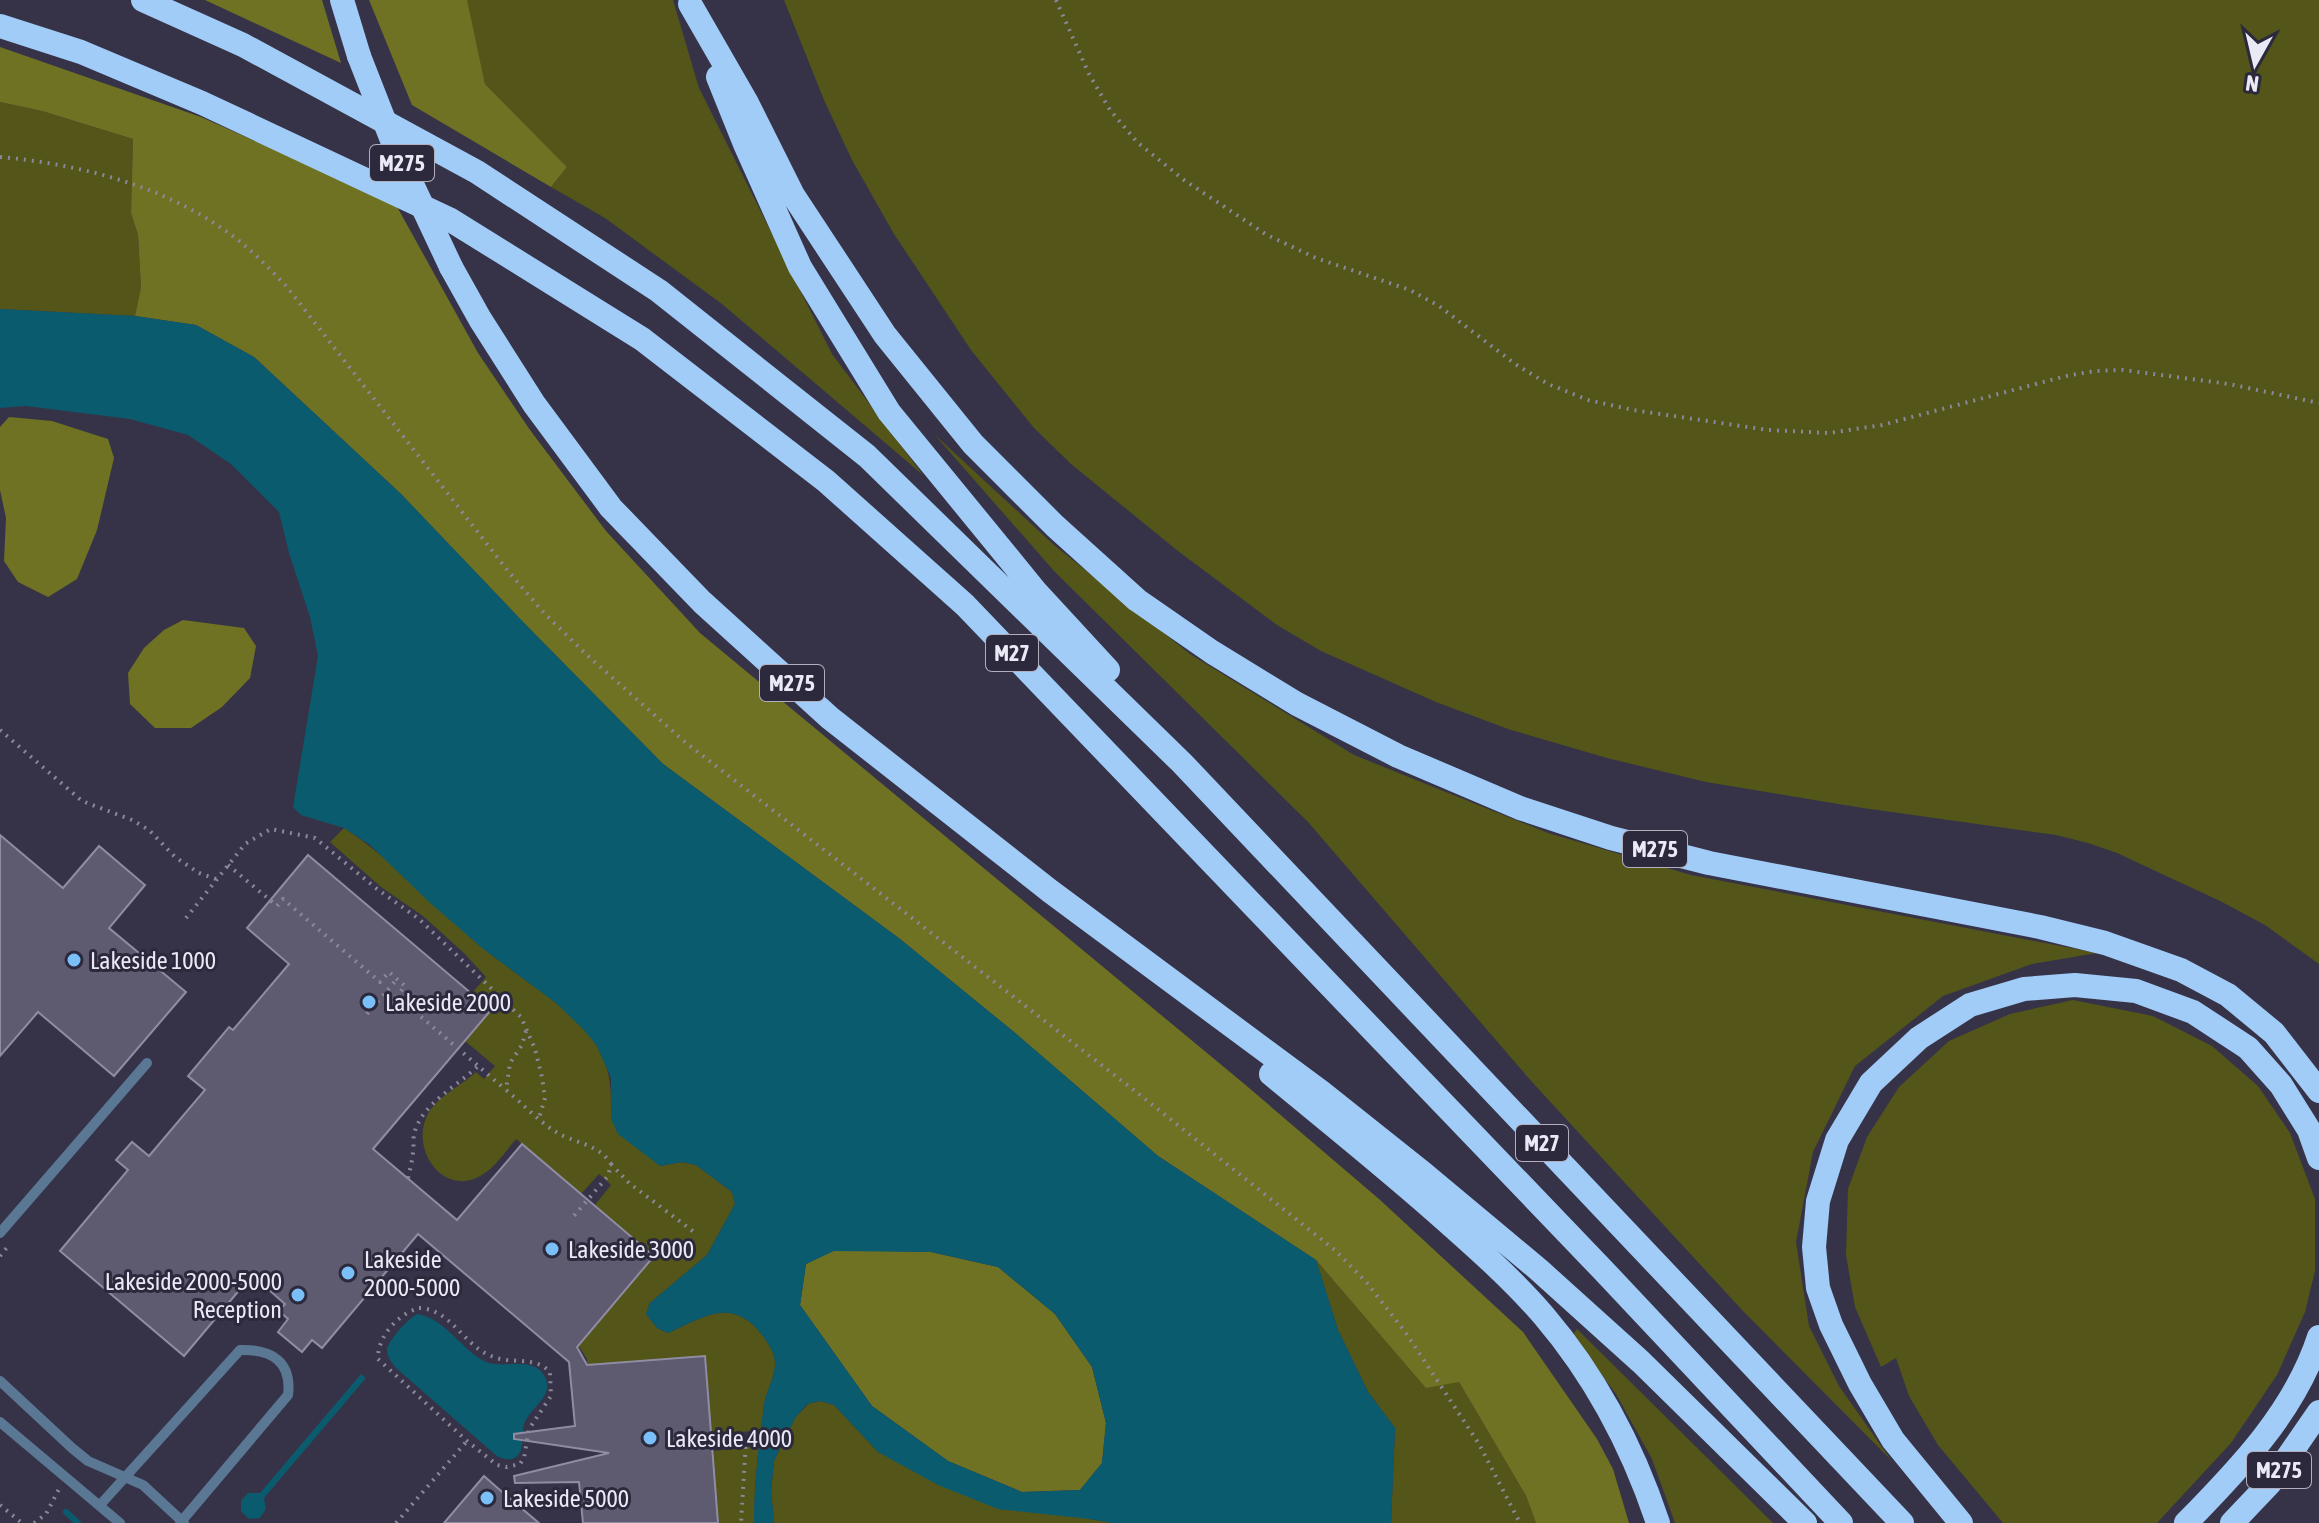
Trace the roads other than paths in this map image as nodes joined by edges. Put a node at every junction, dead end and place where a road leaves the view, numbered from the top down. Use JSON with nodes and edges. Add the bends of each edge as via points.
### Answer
{"nodes":[{"id":1,"x":143,"y":0,"type":"edge"},
{"id":2,"x":342,"y":0,"type":"edge"},
{"id":3,"x":690,"y":2,"type":"edge"},
{"id":4,"x":0,"y":26,"type":"edge"},
{"id":5,"x":1182,"y":763,"type":"junction"},
{"id":6,"x":1218,"y":1017,"type":"junction"},
{"id":7,"x":147,"y":1063,"type":"dead end"},
{"id":8,"x":2319,"y":1091,"type":"edge"},
{"id":9,"x":2319,"y":1158,"type":"edge"},
{"id":10,"x":0,"y":1233,"type":"edge"},
{"id":11,"x":2319,"y":1337,"type":"edge"},
{"id":12,"x":0,"y":1381,"type":"edge"},
{"id":13,"x":2319,"y":1412,"type":"edge"},
{"id":14,"x":0,"y":1422,"type":"edge"},
{"id":15,"x":125,"y":1477,"type":"junction"},
{"id":16,"x":100,"y":1505,"type":"junction"},
{"id":17,"x":182,"y":1522,"type":"edge"},
{"id":18,"x":120,"y":1523,"type":"edge"},
{"id":19,"x":1658,"y":1523,"type":"edge"},
{"id":20,"x":1805,"y":1523,"type":"edge"},
{"id":21,"x":1841,"y":1523,"type":"edge"},
{"id":22,"x":1902,"y":1523,"type":"edge"},
{"id":23,"x":1961,"y":1523,"type":"edge"},
{"id":24,"x":2186,"y":1523,"type":"edge"},
{"id":25,"x":2232,"y":1523,"type":"edge"}],
"edges":[{"from":1,"to":5,"type":"highway","number":"M27","via":[[243,45],[477,172],[659,291],[867,456]]},
{"from":2,"to":6,"type":"highway","number":"M275","bridge":true,"via":[[395,148],[451,267],[534,404],[611,508],[702,602],[830,718]]},
{"from":3,"to":5,"type":"highway","via":[[800,267],[889,412]]},
{"from":3,"to":8,"type":"highway","number":"M275","via":[[793,195],[885,335],[973,444],[1055,526],[1137,600],[1212,652],[1398,756],[1520,808],[1611,838],[1709,863],[2040,927],[2181,970],[2228,995],[2274,1033]]},
{"from":4,"to":21,"type":"highway","number":"M27","via":[[81,52],[202,103],[449,219],[642,339],[826,481],[965,605]]},
{"from":5,"to":22,"type":"highway","number":"M27"},
{"from":6,"to":19,"type":"highway","number":"M275","via":[[1253,1059],[1478,1249],[1545,1317],[1614,1418]]},
{"from":6,"to":20,"type":"highway","via":[[1321,1092],[1539,1270]]},
{"from":7,"to":10,"type":"lane"},
{"from":9,"to":23,"type":"highway","via":[[2309,1130],[2281,1085],[2248,1048],[2193,1012],[2136,991],[2075,985],[2024,989],[1970,1005],[1919,1038],[1871,1083],[1837,1140],[1818,1201],[1818,1288],[1860,1384],[1893,1440]]},
{"from":11,"to":24,"type":"highway","via":[[2288,1404],[2235,1474]]},
{"from":12,"to":15,"type":"lane","via":[[80,1455]]},
{"from":13,"to":25,"type":"highway","number":"M275","via":[[2270,1483]]},
{"from":14,"to":16,"type":"lane"},
{"from":15,"to":16,"type":"lane"},
{"from":15,"to":17,"type":"lane","via":[[143,1485]]},
{"from":15,"to":17,"type":"lane","via":[[240,1350],[256,1349],[285,1366],[288,1395]]},
{"from":16,"to":18,"type":"lane"}]}
